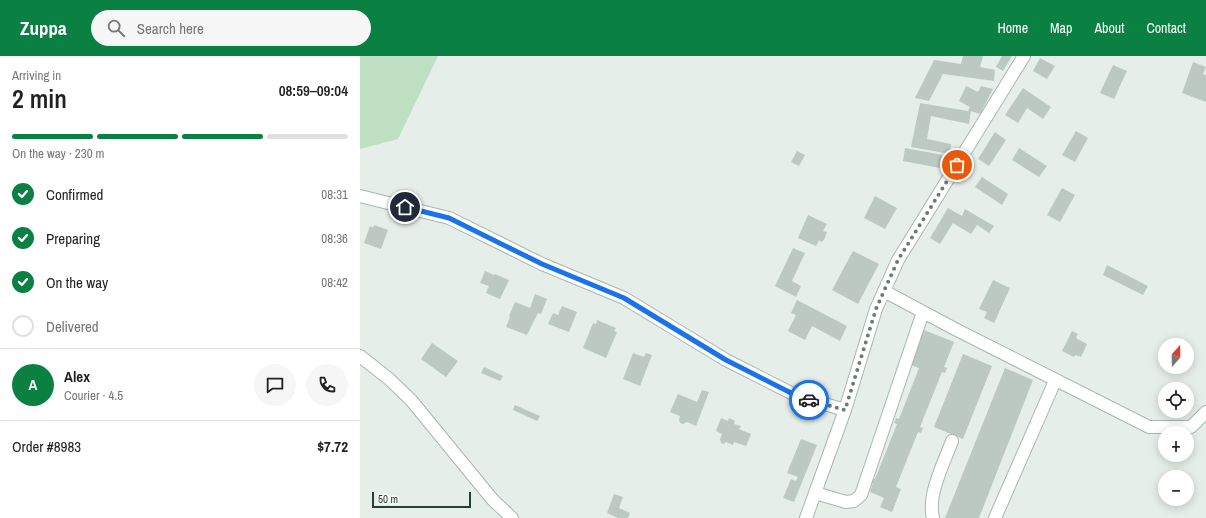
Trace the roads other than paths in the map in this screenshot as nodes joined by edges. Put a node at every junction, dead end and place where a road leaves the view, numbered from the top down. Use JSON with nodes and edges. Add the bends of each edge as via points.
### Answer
{"nodes":[{"id":1,"x":1024,"y":56,"type":"edge"},
{"id":2,"x":360,"y":196,"type":"edge"},
{"id":3,"x":884,"y":291,"type":"junction"},
{"id":4,"x":923,"y":312,"type":"junction"},
{"id":5,"x":360,"y":356,"type":"edge"},
{"id":6,"x":1055,"y":381,"type":"junction"},
{"id":7,"x":845,"y":410,"type":"junction"},
{"id":8,"x":1206,"y":412,"type":"edge"},
{"id":9,"x":952,"y":441,"type":"dead end"},
{"id":10,"x":815,"y":493,"type":"junction"},
{"id":11,"x":512,"y":518,"type":"edge"},
{"id":12,"x":806,"y":518,"type":"edge"},
{"id":13,"x":933,"y":518,"type":"edge"},
{"id":14,"x":995,"y":518,"type":"edge"}],
"edges":[{"from":1,"to":3,"type":"street","via":[[898,260]]},
{"from":2,"to":7,"type":"street","via":[[449,218],[542,264],[624,298],[726,360],[797,396]]},
{"from":3,"to":4,"type":"street"},
{"from":3,"to":7,"type":"street"},
{"from":4,"to":6,"type":"street"},
{"from":4,"to":10,"type":"street","via":[[861,495],[854,501],[846,502]]},
{"from":5,"to":11,"type":"street","via":[[412,400],[492,499]]},
{"from":6,"to":8,"type":"street","via":[[1149,427],[1190,427]]},
{"from":6,"to":14,"type":"street"},
{"from":7,"to":10,"type":"street"},
{"from":9,"to":13,"type":"street","via":[[934,490]]},
{"from":10,"to":12,"type":"street"}]}
